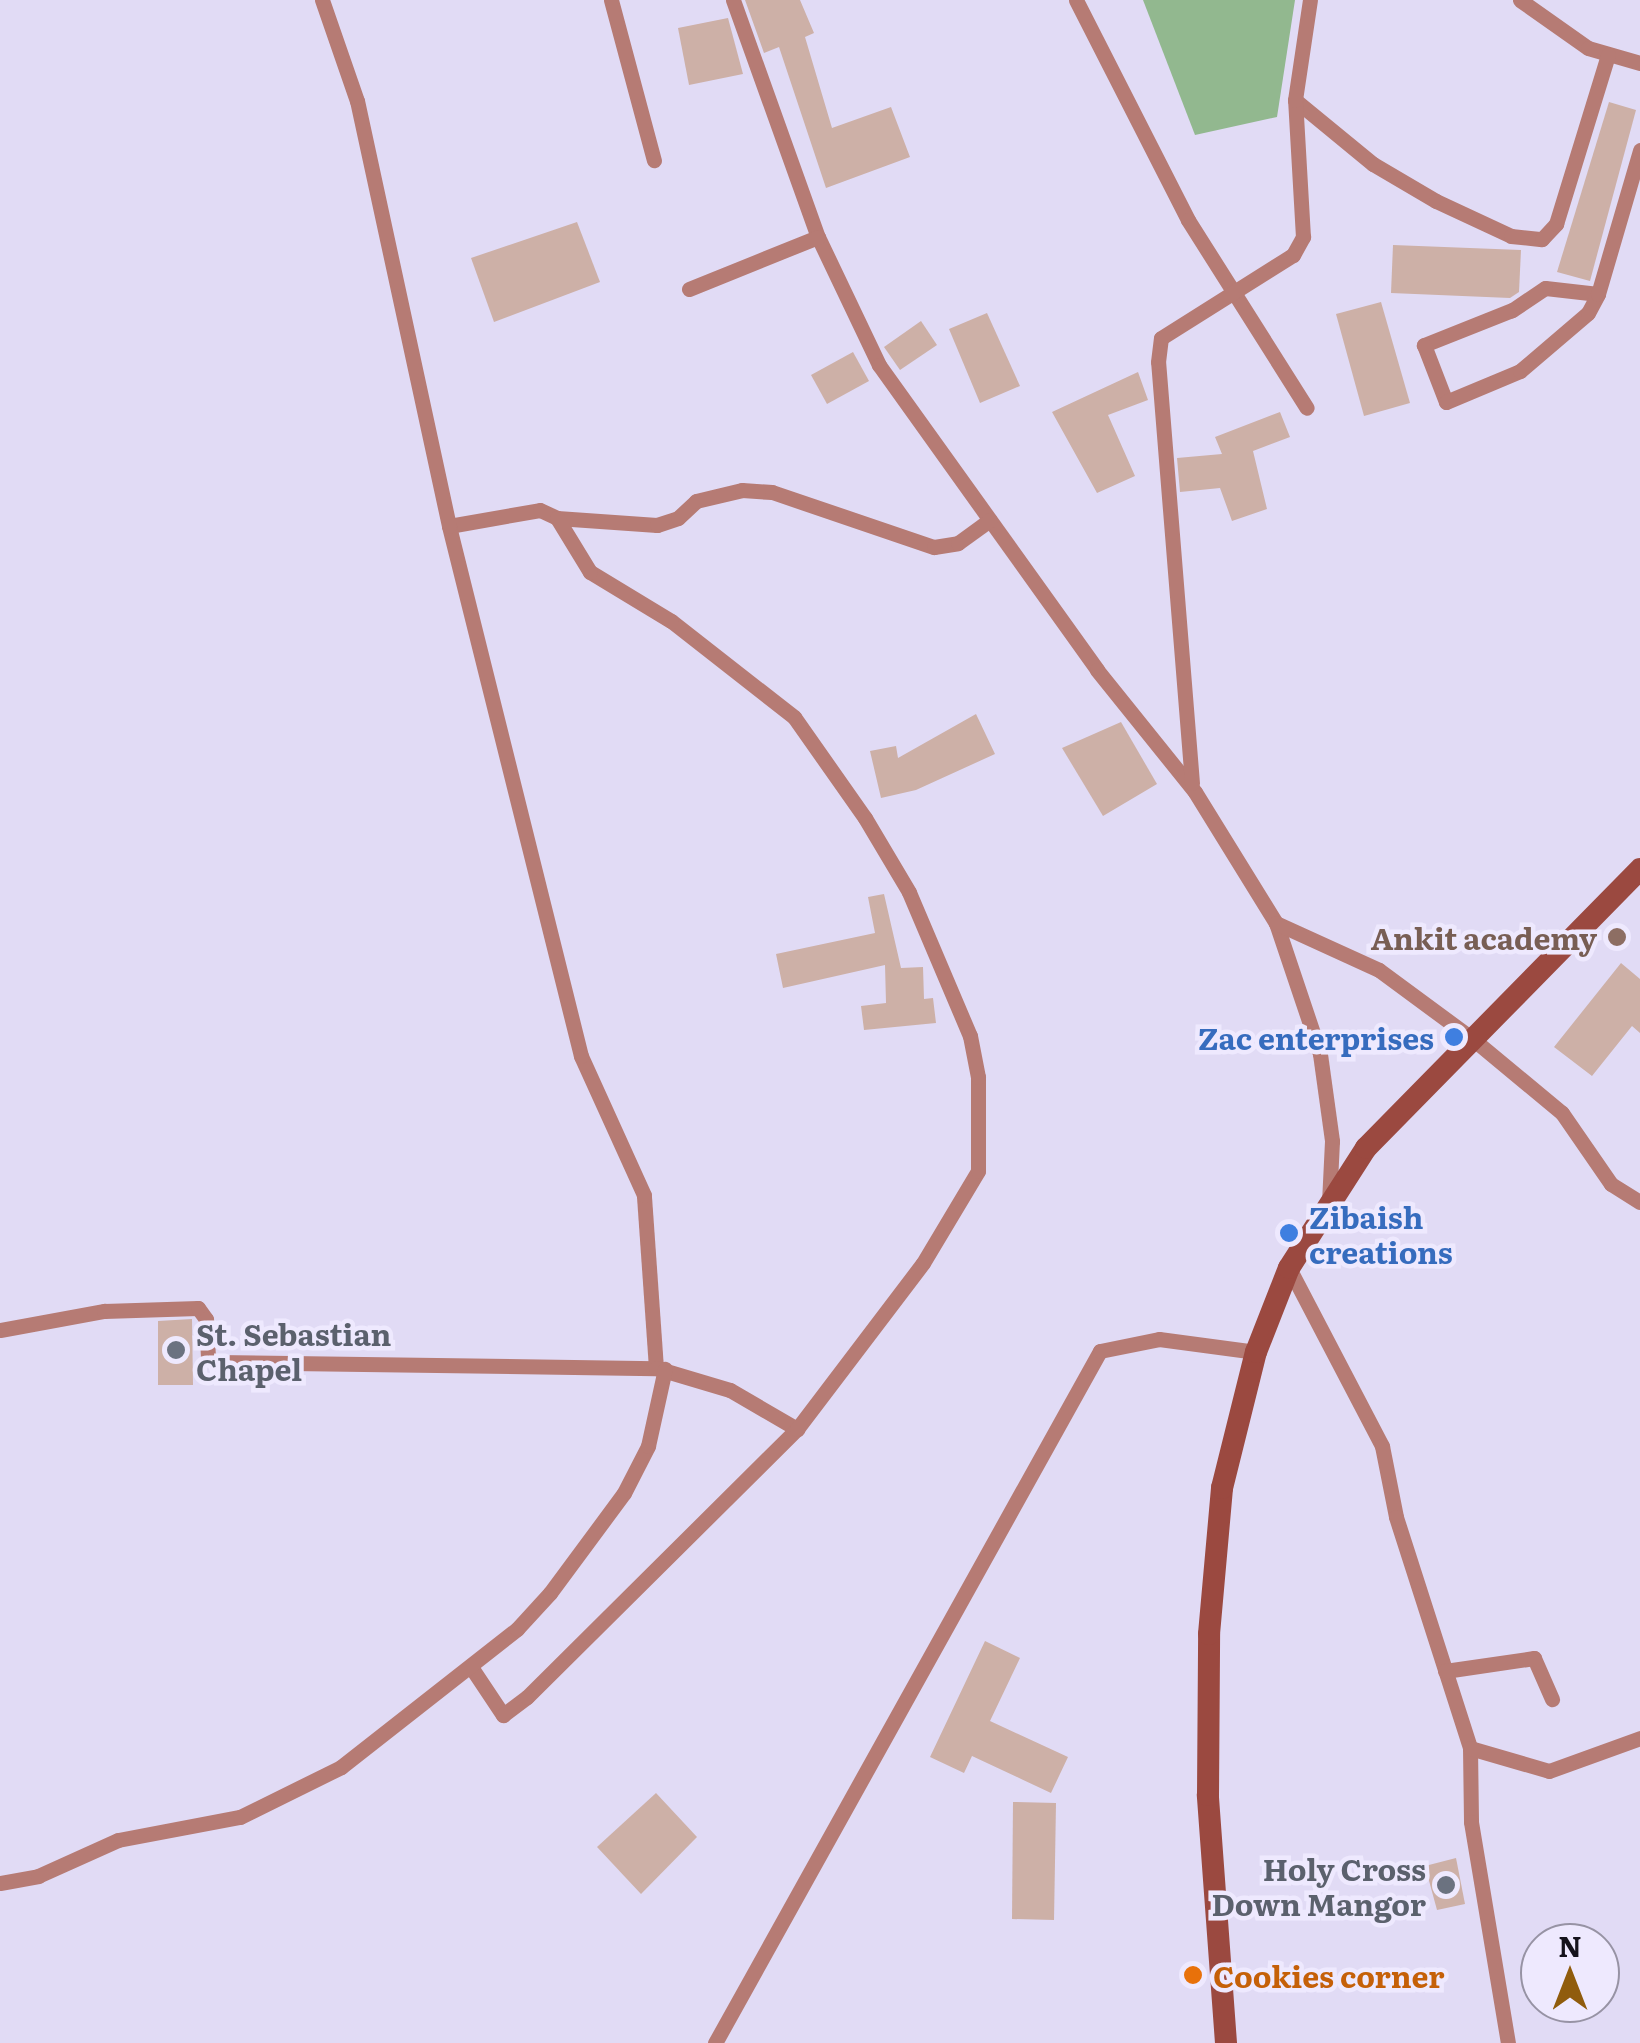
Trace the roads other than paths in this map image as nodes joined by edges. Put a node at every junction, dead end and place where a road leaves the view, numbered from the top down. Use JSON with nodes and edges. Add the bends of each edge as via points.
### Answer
{"nodes":[{"id":1,"x":322,"y":0,"type":"edge"},
{"id":2,"x":611,"y":0,"type":"edge"},
{"id":3,"x":733,"y":0,"type":"edge"},
{"id":4,"x":1076,"y":0,"type":"edge"},
{"id":5,"x":1310,"y":0,"type":"edge"},
{"id":6,"x":1520,"y":0,"type":"edge"},
{"id":7,"x":1608,"y":55,"type":"junction"},
{"id":8,"x":1640,"y":62,"type":"edge"},
{"id":9,"x":1295,"y":100,"type":"junction"},
{"id":10,"x":1640,"y":150,"type":"edge"},
{"id":11,"x":654,"y":160,"type":"dead end"},
{"id":12,"x":818,"y":236,"type":"junction"},
{"id":13,"x":689,"y":289,"type":"dead end"},
{"id":14,"x":1230,"y":294,"type":"junction"},
{"id":15,"x":1598,"y":294,"type":"junction"},
{"id":16,"x":1306,"y":408,"type":"dead end"},
{"id":17,"x":557,"y":518,"type":"junction"},
{"id":18,"x":990,"y":520,"type":"junction"},
{"id":19,"x":449,"y":526,"type":"junction"},
{"id":20,"x":1195,"y":792,"type":"junction"},
{"id":21,"x":1640,"y":869,"type":"edge"},
{"id":22,"x":1276,"y":923,"type":"junction"},
{"id":23,"x":1474,"y":1040,"type":"junction"},
{"id":24,"x":1329,"y":1202,"type":"junction"},
{"id":25,"x":1640,"y":1202,"type":"edge"},
{"id":26,"x":1289,"y":1268,"type":"junction"},
{"id":27,"x":0,"y":1330,"type":"edge"},
{"id":28,"x":1256,"y":1352,"type":"junction"},
{"id":29,"x":660,"y":1368,"type":"junction"},
{"id":30,"x":797,"y":1428,"type":"junction"},
{"id":31,"x":470,"y":1667,"type":"junction"},
{"id":32,"x":1445,"y":1671,"type":"junction"},
{"id":33,"x":1552,"y":1699,"type":"dead end"},
{"id":34,"x":1640,"y":1738,"type":"edge"},
{"id":35,"x":1470,"y":1748,"type":"junction"},
{"id":36,"x":0,"y":1883,"type":"edge"},
{"id":37,"x":715,"y":2043,"type":"edge"},
{"id":38,"x":1226,"y":2043,"type":"edge"},
{"id":39,"x":1508,"y":2043,"type":"edge"}],
"edges":[{"from":1,"to":19,"type":"street","via":[[356,101]]},
{"from":2,"to":11,"type":"street"},
{"from":3,"to":12,"type":"street"},
{"from":4,"to":14,"type":"street"},
{"from":5,"to":9,"type":"street"},
{"from":6,"to":7,"type":"street"},
{"from":7,"to":8,"type":"street"},
{"from":7,"to":9,"type":"street","via":[[1556,224],[1542,239],[1511,236],[1420,192],[1373,164]]},
{"from":9,"to":14,"type":"street","via":[[1302,236],[1293,255]]},
{"from":10,"to":15,"type":"street"},
{"from":12,"to":13,"type":"street"},
{"from":12,"to":18,"type":"street","via":[[878,364]]},
{"from":14,"to":16,"type":"street"},
{"from":14,"to":20,"type":"street","via":[[1162,338],[1158,362],[1185,756]]},
{"from":15,"to":15,"type":"street","via":[[1574,330],[1520,371],[1446,402],[1424,345],[1512,310],[1545,288]]},
{"from":17,"to":18,"type":"street","via":[[657,524],[678,518],[696,500],[742,490],[772,492],[934,547],[958,543]]},
{"from":17,"to":19,"type":"street","via":[[540,510]]},
{"from":17,"to":30,"type":"street","via":[[590,572],[671,621],[794,718],[908,892],[970,1036],[978,1077],[978,1171],[923,1263]]},
{"from":18,"to":20,"type":"street"},
{"from":19,"to":29,"type":"street","via":[[581,1056],[644,1194]]},
{"from":20,"to":22,"type":"street"},
{"from":21,"to":23,"type":"main road"},
{"from":22,"to":23,"type":"street","via":[[1379,970]]},
{"from":22,"to":24,"type":"street","via":[[1320,1054],[1332,1142]]},
{"from":23,"to":24,"type":"main road","via":[[1366,1148]]},
{"from":23,"to":25,"type":"street","via":[[1562,1113],[1611,1184]]},
{"from":24,"to":26,"type":"main road"},
{"from":26,"to":28,"type":"main road"},
{"from":26,"to":32,"type":"street","via":[[1382,1446],[1396,1517]]},
{"from":27,"to":29,"type":"street","via":[[104,1311],[198,1308],[206,1319],[208,1358],[220,1363]]},
{"from":28,"to":37,"type":"street","via":[[1159,1339],[1100,1350]]},
{"from":28,"to":38,"type":"main road","via":[[1222,1488],[1208,1634],[1208,1795]]},
{"from":29,"to":30,"type":"street","via":[[730,1390]]},
{"from":29,"to":31,"type":"street","via":[[648,1446],[624,1493],[550,1593]]},
{"from":30,"to":31,"type":"street","via":[[503,1715]]},
{"from":31,"to":36,"type":"street","via":[[342,1767],[279,1802],[200,1827],[118,1840],[38,1876]]},
{"from":32,"to":33,"type":"street","via":[[1534,1658]]},
{"from":32,"to":35,"type":"street"},
{"from":34,"to":35,"type":"street","via":[[1548,1771]]},
{"from":35,"to":39,"type":"street","via":[[1472,1822]]}]}
